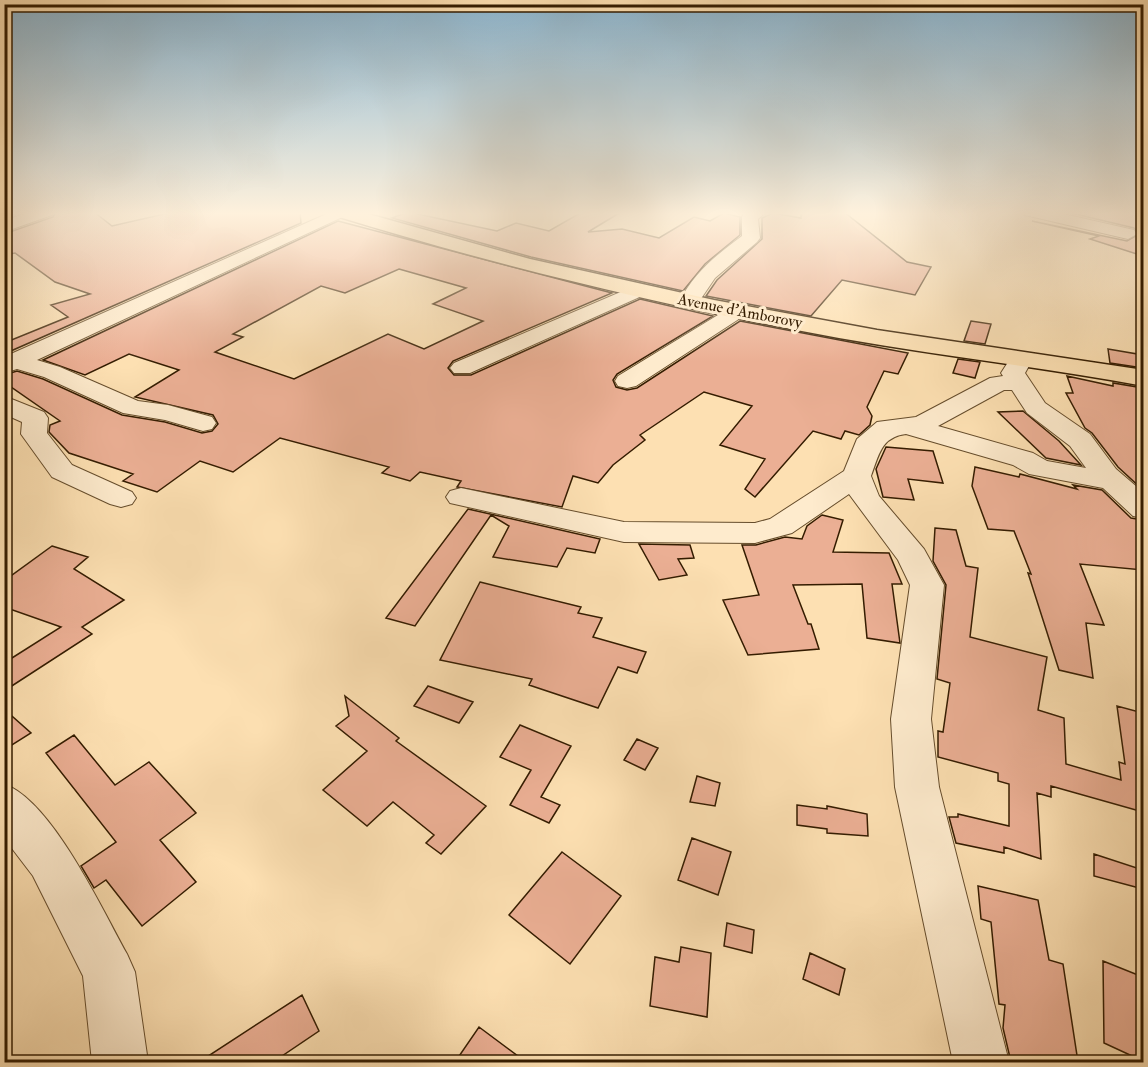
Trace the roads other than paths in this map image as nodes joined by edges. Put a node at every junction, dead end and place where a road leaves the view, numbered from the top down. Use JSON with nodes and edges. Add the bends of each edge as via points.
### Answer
{"nodes":[{"id":1,"x":235,"y":262,"type":"edge"},
{"id":2,"x":520,"y":262,"type":"edge"},
{"id":3,"x":720,"y":262,"type":"edge"},
{"id":4,"x":638,"y":291,"type":"junction"},
{"id":5,"x":689,"y":302,"type":"junction"},
{"id":6,"x":738,"y":311,"type":"junction"},
{"id":7,"x":10,"y":363,"type":"edge"},
{"id":8,"x":462,"y":368,"type":"dead end"},
{"id":9,"x":1020,"y":369,"type":"junction"},
{"id":10,"x":1143,"y":378,"type":"edge"},
{"id":11,"x":627,"y":381,"type":"dead end"},
{"id":12,"x":4,"y":404,"type":"edge"},
{"id":13,"x":203,"y":423,"type":"dead end"},
{"id":14,"x":908,"y":426,"type":"junction"},
{"id":15,"x":856,"y":476,"type":"junction"},
{"id":16,"x":1113,"y":482,"type":"junction"},
{"id":17,"x":461,"y":497,"type":"dead end"},
{"id":18,"x":121,"y":498,"type":"dead end"},
{"id":19,"x":1143,"y":509,"type":"edge"},
{"id":20,"x":4,"y":803,"type":"edge"},
{"id":21,"x":120,"y":1062,"type":"edge"},
{"id":22,"x":981,"y":1062,"type":"edge"}],
"edges":[{"from":1,"to":7,"type":"street"},
{"from":2,"to":4,"type":"main road","name":"Avenue d'Amborovy"},
{"from":3,"to":5,"type":"street","via":[[697,284]]},
{"from":4,"to":5,"type":"main road","name":"Avenue d'Amborovy"},
{"from":4,"to":8,"type":"street"},
{"from":5,"to":6,"type":"main road","name":"Avenue d'Amborovy"},
{"from":6,"to":9,"type":"main road","name":"Avenue d'Amborovy"},
{"from":6,"to":11,"type":"street"},
{"from":7,"to":13,"type":"street","via":[[52,372],[132,408]]},
{"from":9,"to":10,"type":"main road","name":"Avenue d'Amborovy"},
{"from":9,"to":14,"type":"street","via":[[922,424]]},
{"from":9,"to":16,"type":"street","via":[[1036,408],[1080,440]]},
{"from":12,"to":18,"type":"street","via":[[35,418],[34,434],[62,471]]},
{"from":14,"to":15,"type":"street","via":[[886,428],[872,439]]},
{"from":14,"to":16,"type":"street","via":[[1023,459],[1039,468]]},
{"from":15,"to":17,"type":"street","via":[[781,526],[755,533],[624,532]]},
{"from":15,"to":22,"type":"street","via":[[865,498],[912,556],[927,585],[911,719],[917,787]]},
{"from":16,"to":19,"type":"street"},
{"from":20,"to":21,"type":"street","via":[[50,861],[108,972]]}]}
